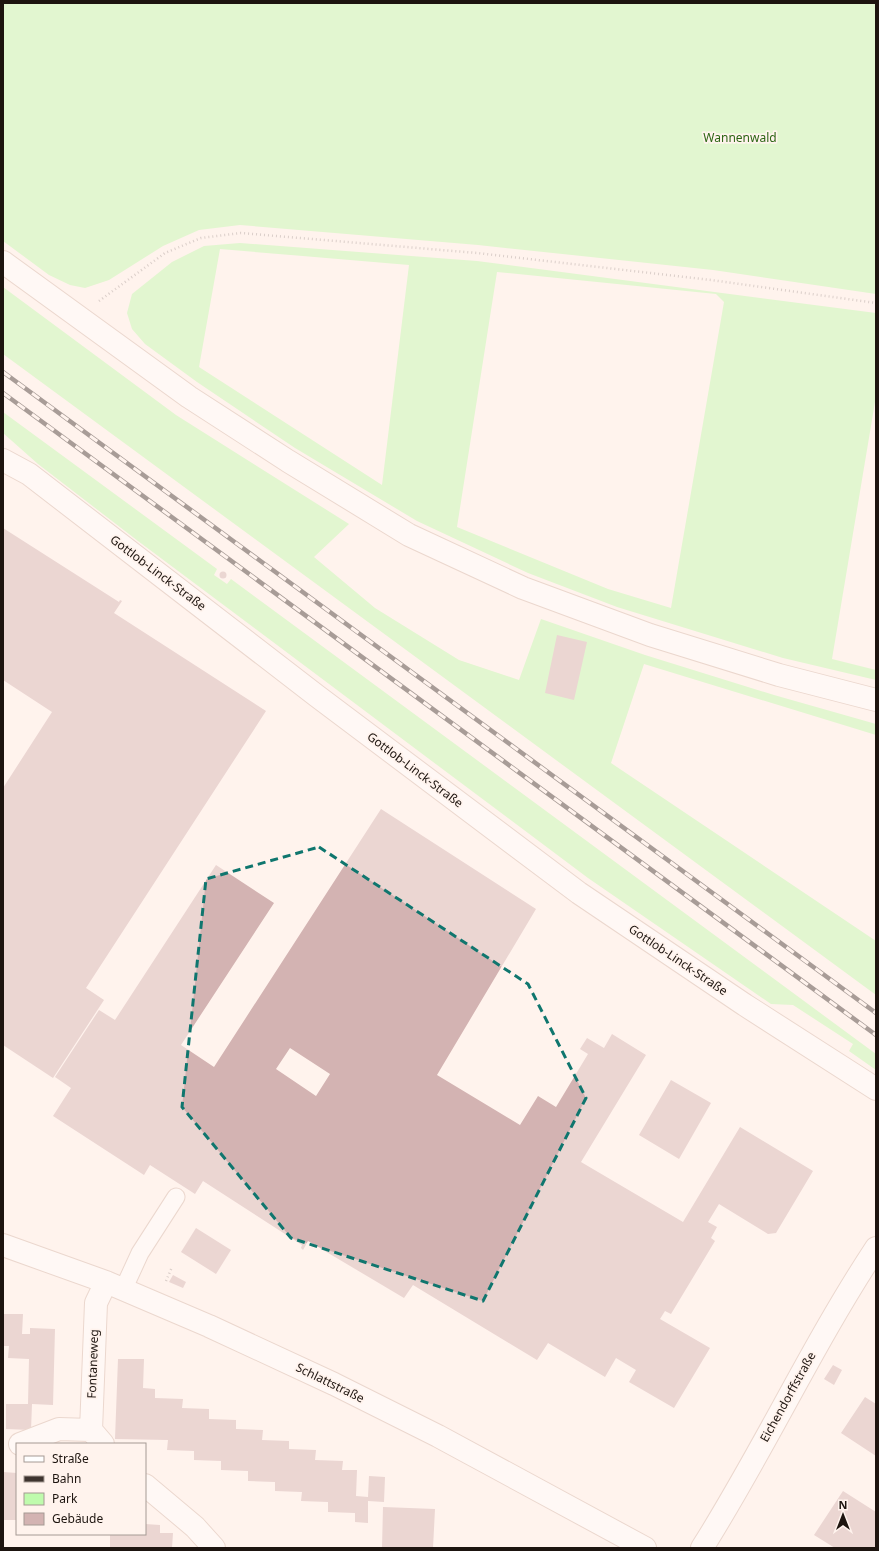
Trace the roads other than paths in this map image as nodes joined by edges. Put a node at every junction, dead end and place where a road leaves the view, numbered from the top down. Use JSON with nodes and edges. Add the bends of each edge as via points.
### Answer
{"nodes":[{"id":1,"x":3,"y":262,"type":"edge"},
{"id":2,"x":3,"y":460,"type":"edge"},
{"id":3,"x":876,"y":700,"type":"edge"},
{"id":4,"x":876,"y":1089,"type":"edge"},
{"id":5,"x":176,"y":1197,"type":"dead end"},
{"id":6,"x":3,"y":1245,"type":"edge"},
{"id":7,"x":876,"y":1248,"type":"edge"},
{"id":8,"x":115,"y":1286,"type":"junction"},
{"id":9,"x":97,"y":1437,"type":"edge"},
{"id":10,"x":21,"y":1443,"type":"edge"},
{"id":11,"x":16,"y":1445,"type":"edge"},
{"id":12,"x":3,"y":1450,"type":"edge"},
{"id":13,"x":146,"y":1486,"type":"edge"},
{"id":14,"x":214,"y":1548,"type":"edge"},
{"id":15,"x":645,"y":1548,"type":"edge"},
{"id":16,"x":702,"y":1548,"type":"edge"}],
"edges":[{"from":1,"to":3,"type":"street","via":[[189,397],[409,535],[523,588],[650,636],[779,675]]},
{"from":2,"to":4,"type":"street","name":"Gottlob-Linck-Straße","via":[[29,474],[579,893],[745,1005]]},
{"from":5,"to":8,"type":"lane"},
{"from":6,"to":8,"type":"street","name":"Schlattstraße"},
{"from":7,"to":16,"type":"street","name":"Eichendorffstraße","via":[[807,1362],[726,1510]]},
{"from":8,"to":9,"type":"street","name":"Fontaneweg","via":[[96,1303]]},
{"from":8,"to":15,"type":"street","name":"Schlattstraße","via":[[209,1326],[417,1425]]},
{"from":9,"to":10,"type":"street","via":[[59,1430]]},
{"from":11,"to":12,"type":"street"},
{"from":13,"to":14,"type":"street","via":[[194,1527]]}]}
